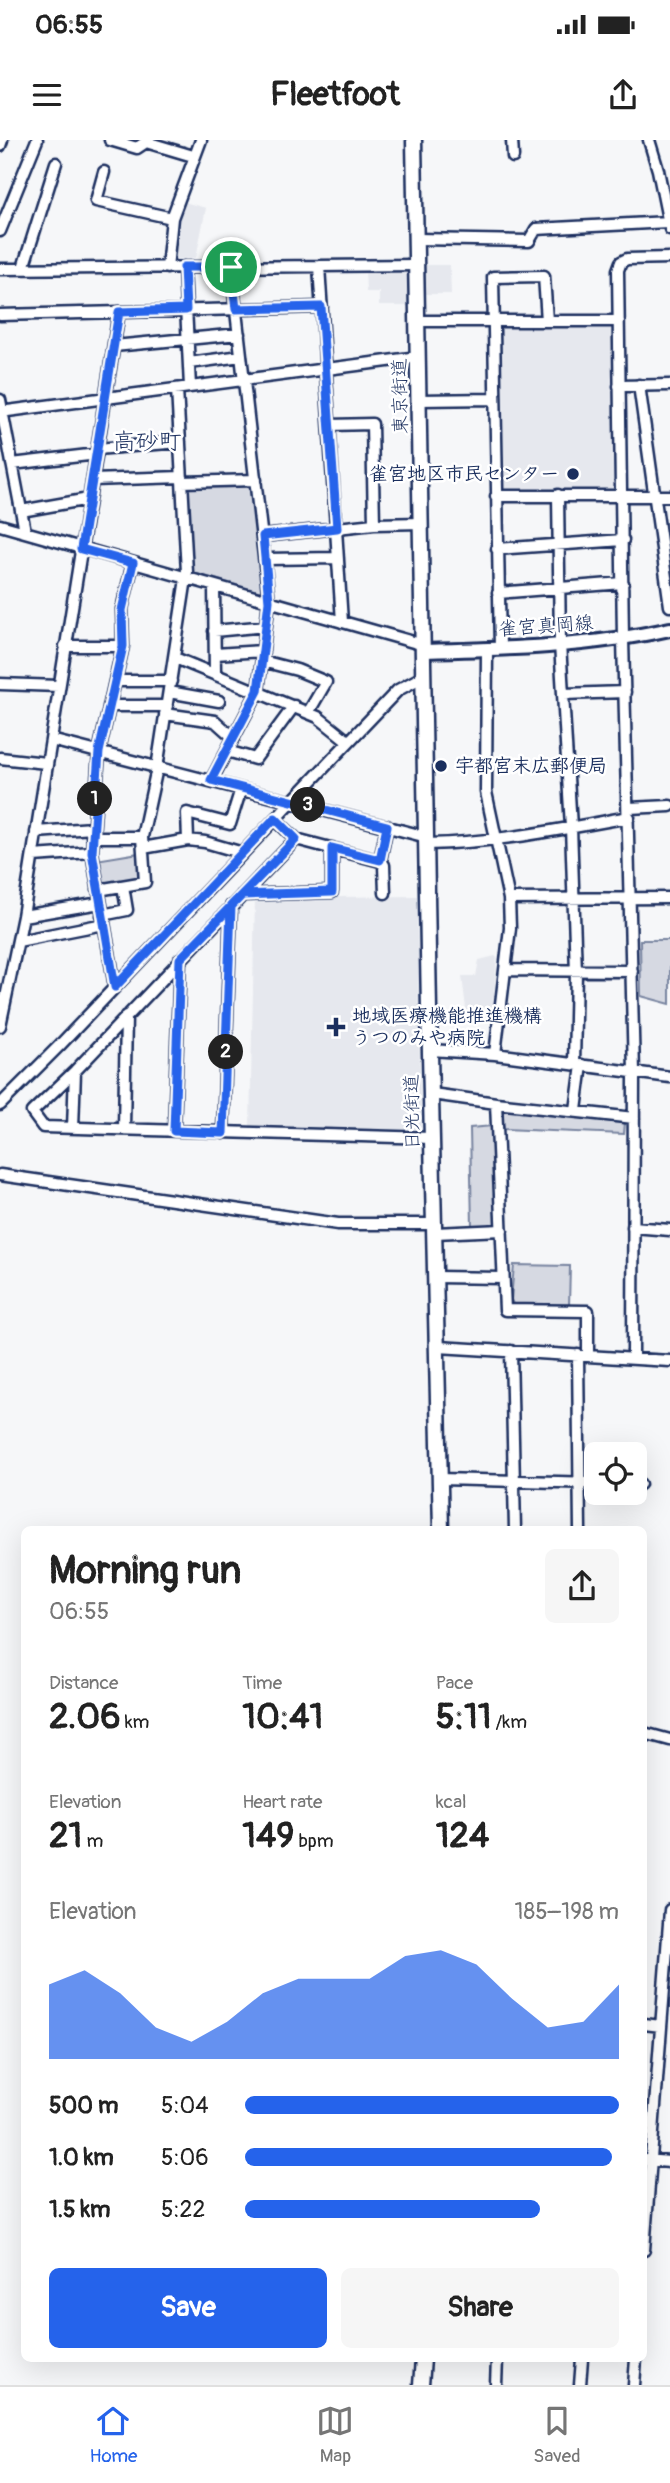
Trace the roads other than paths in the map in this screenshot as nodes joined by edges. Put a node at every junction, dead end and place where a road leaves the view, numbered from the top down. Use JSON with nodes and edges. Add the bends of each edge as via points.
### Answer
{"nodes":[{"id":1,"x":2,"y":140,"type":"edge"},
{"id":2,"x":37,"y":140,"type":"edge"},
{"id":3,"x":201,"y":140,"type":"edge"},
{"id":4,"x":414,"y":140,"type":"edge"},
{"id":5,"x":512,"y":140,"type":"edge"},
{"id":6,"x":649,"y":140,"type":"edge"},
{"id":7,"x":114,"y":141,"type":"edge"},
{"id":8,"x":172,"y":144,"type":"edge"},
{"id":9,"x":0,"y":146,"type":"edge"},
{"id":10,"x":194,"y":156,"type":"junction"},
{"id":11,"x":513,"y":157,"type":"dead end"},
{"id":12,"x":56,"y":163,"type":"dead end"},
{"id":13,"x":104,"y":172,"type":"dead end"},
{"id":14,"x":172,"y":218,"type":"junction"},
{"id":15,"x":669,"y":225,"type":"edge"},
{"id":16,"x":0,"y":231,"type":"edge"},
{"id":17,"x":416,"y":239,"type":"junction"},
{"id":18,"x":670,"y":258,"type":"edge"},
{"id":19,"x":416,"y":265,"type":"junction"},
{"id":20,"x":319,"y":266,"type":"junction"},
{"id":21,"x":184,"y":267,"type":"junction"},
{"id":22,"x":231,"y":267,"type":"junction"},
{"id":23,"x":23,"y":268,"type":"junction"},
{"id":24,"x":167,"y":268,"type":"junction"},
{"id":25,"x":0,"y":269,"type":"edge"},
{"id":26,"x":321,"y":307,"type":"junction"},
{"id":27,"x":236,"y":309,"type":"junction"},
{"id":28,"x":186,"y":310,"type":"junction"},
{"id":29,"x":119,"y":312,"type":"junction"},
{"id":30,"x":0,"y":315,"type":"edge"},
{"id":31,"x":417,"y":321,"type":"junction"},
{"id":32,"x":547,"y":321,"type":"junction"},
{"id":33,"x":618,"y":321,"type":"junction"},
{"id":34,"x":493,"y":322,"type":"junction"},
{"id":35,"x":239,"y":334,"type":"junction"},
{"id":36,"x":188,"y":340,"type":"junction"},
{"id":37,"x":114,"y":346,"type":"junction"},
{"id":38,"x":242,"y":356,"type":"junction"},
{"id":39,"x":418,"y":357,"type":"junction"},
{"id":40,"x":189,"y":363,"type":"junction"},
{"id":41,"x":326,"y":368,"type":"junction"},
{"id":42,"x":244,"y":380,"type":"junction"},
{"id":43,"x":639,"y":385,"type":"junction"},
{"id":44,"x":670,"y":385,"type":"edge"},
{"id":45,"x":620,"y":386,"type":"junction"},
{"id":46,"x":190,"y":387,"type":"junction"},
{"id":47,"x":177,"y":389,"type":"junction"},
{"id":48,"x":106,"y":398,"type":"junction"},
{"id":49,"x":494,"y":399,"type":"junction"},
{"id":50,"x":0,"y":400,"type":"edge"},
{"id":51,"x":419,"y":400,"type":"junction"},
{"id":52,"x":1,"y":412,"type":"edge"},
{"id":53,"x":330,"y":425,"type":"junction"},
{"id":54,"x":180,"y":442,"type":"junction"},
{"id":55,"x":97,"y":451,"type":"junction"},
{"id":56,"x":12,"y":464,"type":"junction"},
{"id":57,"x":92,"y":480,"type":"junction"},
{"id":58,"x":182,"y":480,"type":"junction"},
{"id":59,"x":256,"y":480,"type":"junction"},
{"id":60,"x":558,"y":495,"type":"junction"},
{"id":61,"x":496,"y":496,"type":"junction"},
{"id":62,"x":623,"y":496,"type":"junction"},
{"id":63,"x":655,"y":496,"type":"junction"},
{"id":64,"x":670,"y":496,"type":"edge"},
{"id":65,"x":89,"y":499,"type":"junction"},
{"id":66,"x":21,"y":511,"type":"junction"},
{"id":67,"x":422,"y":523,"type":"junction"},
{"id":68,"x":374,"y":524,"type":"junction"},
{"id":69,"x":0,"y":525,"type":"edge"},
{"id":70,"x":337,"y":528,"type":"junction"},
{"id":71,"x":25,"y":531,"type":"junction"},
{"id":72,"x":263,"y":536,"type":"junction"},
{"id":73,"x":623,"y":540,"type":"junction"},
{"id":74,"x":558,"y":545,"type":"junction"},
{"id":75,"x":81,"y":549,"type":"junction"},
{"id":76,"x":498,"y":549,"type":"junction"},
{"id":77,"x":338,"y":558,"type":"junction"},
{"id":78,"x":265,"y":559,"type":"junction"},
{"id":79,"x":133,"y":563,"type":"junction"},
{"id":80,"x":186,"y":578,"type":"junction"},
{"id":81,"x":623,"y":583,"type":"junction"},
{"id":82,"x":214,"y":586,"type":"junction"},
{"id":83,"x":559,"y":588,"type":"junction"},
{"id":84,"x":498,"y":593,"type":"junction"},
{"id":85,"x":269,"y":601,"type":"junction"},
{"id":86,"x":670,"y":606,"type":"edge"},
{"id":87,"x":342,"y":622,"type":"junction"},
{"id":88,"x":266,"y":626,"type":"junction"},
{"id":89,"x":670,"y":629,"type":"edge"},
{"id":90,"x":215,"y":631,"type":"junction"},
{"id":91,"x":623,"y":639,"type":"junction"},
{"id":92,"x":559,"y":644,"type":"junction"},
{"id":93,"x":65,"y":646,"type":"junction"},
{"id":94,"x":123,"y":646,"type":"junction"},
{"id":95,"x":424,"y":648,"type":"junction"},
{"id":96,"x":493,"y":649,"type":"junction"},
{"id":97,"x":215,"y":654,"type":"junction"},
{"id":98,"x":262,"y":656,"type":"junction"},
{"id":99,"x":175,"y":658,"type":"junction"},
{"id":100,"x":215,"y":674,"type":"junction"},
{"id":101,"x":424,"y":676,"type":"junction"},
{"id":102,"x":115,"y":681,"type":"junction"},
{"id":103,"x":171,"y":681,"type":"junction"},
{"id":104,"x":0,"y":684,"type":"edge"},
{"id":105,"x":59,"y":686,"type":"junction"},
{"id":106,"x":258,"y":691,"type":"junction"},
{"id":107,"x":169,"y":692,"type":"junction"},
{"id":108,"x":625,"y":692,"type":"junction"},
{"id":109,"x":563,"y":694,"type":"junction"},
{"id":110,"x":219,"y":701,"type":"dead end"},
{"id":111,"x":109,"y":706,"type":"junction"},
{"id":112,"x":293,"y":706,"type":"junction"},
{"id":113,"x":166,"y":710,"type":"junction"},
{"id":114,"x":308,"y":713,"type":"junction"},
{"id":115,"x":234,"y":738,"type":"junction"},
{"id":116,"x":51,"y":740,"type":"junction"},
{"id":117,"x":348,"y":741,"type":"junction"},
{"id":118,"x":227,"y":751,"type":"junction"},
{"id":119,"x":99,"y":752,"type":"junction"},
{"id":120,"x":0,"y":758,"type":"edge"},
{"id":121,"x":46,"y":764,"type":"junction"},
{"id":122,"x":157,"y":768,"type":"junction"},
{"id":123,"x":211,"y":780,"type":"junction"},
{"id":124,"x":242,"y":789,"type":"junction"},
{"id":125,"x":291,"y":801,"type":"junction"},
{"id":126,"x":670,"y":806,"type":"edge"},
{"id":127,"x":629,"y":813,"type":"junction"},
{"id":128,"x":275,"y":818,"type":"junction"},
{"id":129,"x":387,"y":826,"type":"junction"},
{"id":130,"x":571,"y":828,"type":"junction"},
{"id":131,"x":36,"y":832,"type":"junction"},
{"id":132,"x":93,"y":832,"type":"junction"},
{"id":133,"x":296,"y":839,"type":"junction"},
{"id":134,"x":188,"y":840,"type":"junction"},
{"id":135,"x":428,"y":840,"type":"junction"},
{"id":136,"x":495,"y":840,"type":"junction"},
{"id":137,"x":142,"y":843,"type":"junction"},
{"id":138,"x":332,"y":848,"type":"junction"},
{"id":139,"x":92,"y":852,"type":"junction"},
{"id":140,"x":243,"y":853,"type":"junction"},
{"id":141,"x":33,"y":856,"type":"junction"},
{"id":142,"x":380,"y":860,"type":"junction"},
{"id":143,"x":123,"y":886,"type":"junction"},
{"id":144,"x":98,"y":890,"type":"junction"},
{"id":145,"x":385,"y":893,"type":"dead end"},
{"id":146,"x":242,"y":895,"type":"junction"},
{"id":147,"x":573,"y":897,"type":"junction"},
{"id":148,"x":670,"y":898,"type":"edge"},
{"id":149,"x":509,"y":899,"type":"junction"},
{"id":150,"x":630,"y":899,"type":"junction"},
{"id":151,"x":100,"y":903,"type":"junction"},
{"id":152,"x":231,"y":906,"type":"junction"},
{"id":153,"x":23,"y":916,"type":"junction"},
{"id":154,"x":103,"y":920,"type":"junction"},
{"id":155,"x":18,"y":941,"type":"junction"},
{"id":156,"x":180,"y":959,"type":"junction"},
{"id":157,"x":506,"y":970,"type":"junction"},
{"id":158,"x":632,"y":971,"type":"junction"},
{"id":159,"x":576,"y":972,"type":"junction"},
{"id":160,"x":115,"y":987,"type":"junction"},
{"id":161,"x":126,"y":1016,"type":"junction"},
{"id":162,"x":0,"y":1026,"type":"edge"},
{"id":163,"x":430,"y":1050,"type":"junction"},
{"id":164,"x":495,"y":1054,"type":"junction"},
{"id":165,"x":578,"y":1065,"type":"junction"},
{"id":166,"x":75,"y":1071,"type":"junction"},
{"id":167,"x":634,"y":1072,"type":"junction"},
{"id":168,"x":670,"y":1077,"type":"edge"},
{"id":169,"x":432,"y":1094,"type":"junction"},
{"id":170,"x":496,"y":1103,"type":"junction"},
{"id":171,"x":0,"y":1105,"type":"edge"},
{"id":172,"x":576,"y":1110,"type":"junction"},
{"id":173,"x":634,"y":1118,"type":"junction"},
{"id":174,"x":73,"y":1128,"type":"junction"},
{"id":175,"x":124,"y":1129,"type":"junction"},
{"id":176,"x":174,"y":1131,"type":"junction"},
{"id":177,"x":223,"y":1133,"type":"junction"},
{"id":178,"x":432,"y":1138,"type":"junction"},
{"id":179,"x":0,"y":1175,"type":"edge"},
{"id":180,"x":634,"y":1227,"type":"junction"},
{"id":181,"x":435,"y":1228,"type":"junction"},
{"id":182,"x":502,"y":1230,"type":"junction"},
{"id":183,"x":670,"y":1230,"type":"edge"},
{"id":184,"x":436,"y":1278,"type":"junction"},
{"id":185,"x":503,"y":1278,"type":"junction"},
{"id":186,"x":438,"y":1347,"type":"junction"},
{"id":187,"x":511,"y":1352,"type":"junction"},
{"id":188,"x":583,"y":1355,"type":"junction"},
{"id":189,"x":633,"y":1359,"type":"junction"},
{"id":190,"x":670,"y":1362,"type":"edge"},
{"id":191,"x":440,"y":1479,"type":"junction"},
{"id":192,"x":513,"y":1480,"type":"junction"},
{"id":193,"x":580,"y":1483,"type":"junction"},
{"id":194,"x":584,"y":1483,"type":"edge"},
{"id":195,"x":441,"y":1526,"type":"edge"},
{"id":196,"x":514,"y":1526,"type":"edge"},
{"id":197,"x":580,"y":1526,"type":"edge"},
{"id":198,"x":647,"y":1734,"type":"edge"},
{"id":199,"x":670,"y":1740,"type":"edge"},
{"id":200,"x":670,"y":1910,"type":"edge"},
{"id":201,"x":647,"y":2024,"type":"edge"},
{"id":202,"x":661,"y":2026,"type":"junction"},
{"id":203,"x":647,"y":2161,"type":"edge"},
{"id":204,"x":670,"y":2162,"type":"edge"},
{"id":205,"x":422,"y":2362,"type":"edge"},
{"id":206,"x":497,"y":2362,"type":"edge"},
{"id":207,"x":582,"y":2362,"type":"edge"},
{"id":208,"x":636,"y":2362,"type":"edge"},
{"id":209,"x":421,"y":2385,"type":"edge"},
{"id":210,"x":496,"y":2385,"type":"edge"},
{"id":211,"x":580,"y":2385,"type":"edge"},
{"id":212,"x":634,"y":2385,"type":"edge"}],
"edges":[{"from":1,"to":9,"type":"street"},
{"from":2,"to":16,"type":"street"},
{"from":3,"to":10,"type":"street"},
{"from":4,"to":17,"type":"highway","name":"東京街道"},
{"from":5,"to":11,"type":"street"},
{"from":6,"to":15,"type":"street"},
{"from":7,"to":8,"type":"street","via":[[137,148],[146,142]]},
{"from":8,"to":10,"type":"street"},
{"from":10,"to":14,"type":"street"},
{"from":12,"to":23,"type":"street"},
{"from":13,"to":14,"type":"street","via":[[96,201]]},
{"from":14,"to":24,"type":"street"},
{"from":15,"to":17,"type":"street","via":[[536,229],[529,241]]},
{"from":17,"to":19,"type":"highway","name":"東京街道"},
{"from":18,"to":33,"type":"street","via":[[621,262]]},
{"from":19,"to":20,"type":"street"},
{"from":19,"to":31,"type":"highway","name":"東京街道"},
{"from":20,"to":22,"type":"street"},
{"from":20,"to":26,"type":"street"},
{"from":21,"to":22,"type":"street"},
{"from":21,"to":24,"type":"street"},
{"from":21,"to":28,"type":"street"},
{"from":22,"to":27,"type":"street"},
{"from":23,"to":24,"type":"street"},
{"from":23,"to":25,"type":"street"},
{"from":26,"to":27,"type":"street"},
{"from":26,"to":41,"type":"street"},
{"from":27,"to":28,"type":"street"},
{"from":27,"to":35,"type":"street"},
{"from":28,"to":29,"type":"street"},
{"from":28,"to":36,"type":"street"},
{"from":29,"to":30,"type":"street"},
{"from":29,"to":37,"type":"street"},
{"from":31,"to":34,"type":"street"},
{"from":31,"to":39,"type":"highway","name":"東京街道"},
{"from":32,"to":33,"type":"street"},
{"from":32,"to":34,"type":"street"},
{"from":32,"to":34,"type":"street","via":[[544,276],[493,277]]},
{"from":33,"to":45,"type":"street"},
{"from":34,"to":49,"type":"street"},
{"from":35,"to":36,"type":"street"},
{"from":35,"to":38,"type":"street"},
{"from":36,"to":37,"type":"street"},
{"from":36,"to":40,"type":"street"},
{"from":37,"to":48,"type":"street"},
{"from":38,"to":40,"type":"street"},
{"from":38,"to":42,"type":"street"},
{"from":39,"to":41,"type":"street"},
{"from":39,"to":51,"type":"highway","name":"東京街道"},
{"from":40,"to":46,"type":"street"},
{"from":41,"to":42,"type":"street"},
{"from":41,"to":53,"type":"street"},
{"from":42,"to":46,"type":"street"},
{"from":42,"to":59,"type":"street"},
{"from":43,"to":44,"type":"street"},
{"from":43,"to":45,"type":"street"},
{"from":43,"to":63,"type":"street"},
{"from":45,"to":62,"type":"street"},
{"from":46,"to":47,"type":"street"},
{"from":47,"to":48,"type":"street"},
{"from":47,"to":54,"type":"street"},
{"from":48,"to":52,"type":"street"},
{"from":48,"to":55,"type":"street"},
{"from":49,"to":51,"type":"street"},
{"from":49,"to":61,"type":"street"},
{"from":50,"to":52,"type":"street"},
{"from":51,"to":67,"type":"highway","name":"東京街道"},
{"from":52,"to":56,"type":"street"},
{"from":53,"to":68,"type":"street","via":[[372,424]]},
{"from":53,"to":70,"type":"street"},
{"from":54,"to":55,"type":"street"},
{"from":54,"to":58,"type":"street"},
{"from":55,"to":56,"type":"street"},
{"from":55,"to":57,"type":"street"},
{"from":56,"to":66,"type":"street"},
{"from":57,"to":58,"type":"street"},
{"from":57,"to":65,"type":"street"},
{"from":58,"to":59,"type":"street"},
{"from":58,"to":80,"type":"street"},
{"from":59,"to":72,"type":"street"},
{"from":60,"to":61,"type":"street"},
{"from":60,"to":62,"type":"street"},
{"from":60,"to":74,"type":"street"},
{"from":61,"to":76,"type":"street"},
{"from":62,"to":63,"type":"street"},
{"from":62,"to":73,"type":"street"},
{"from":63,"to":64,"type":"street"},
{"from":63,"to":86,"type":"street"},
{"from":65,"to":66,"type":"street"},
{"from":65,"to":75,"type":"street"},
{"from":66,"to":71,"type":"street"},
{"from":67,"to":68,"type":"street"},
{"from":67,"to":95,"type":"highway","name":"東京街道"},
{"from":68,"to":70,"type":"street"},
{"from":69,"to":71,"type":"street"},
{"from":70,"to":72,"type":"street"},
{"from":70,"to":77,"type":"street"},
{"from":71,"to":75,"type":"street"},
{"from":72,"to":78,"type":"street"},
{"from":73,"to":74,"type":"street"},
{"from":73,"to":81,"type":"street"},
{"from":74,"to":76,"type":"street"},
{"from":74,"to":83,"type":"street"},
{"from":75,"to":79,"type":"street"},
{"from":75,"to":93,"type":"street"},
{"from":76,"to":84,"type":"street"},
{"from":77,"to":78,"type":"street"},
{"from":77,"to":87,"type":"street"},
{"from":78,"to":85,"type":"street"},
{"from":79,"to":80,"type":"street"},
{"from":79,"to":94,"type":"street","via":[[122,610]]},
{"from":80,"to":82,"type":"street"},
{"from":80,"to":99,"type":"street"},
{"from":81,"to":83,"type":"street"},
{"from":81,"to":91,"type":"street"},
{"from":82,"to":85,"type":"street"},
{"from":82,"to":90,"type":"street"},
{"from":83,"to":84,"type":"street"},
{"from":83,"to":92,"type":"street"},
{"from":84,"to":96,"type":"street"},
{"from":85,"to":87,"type":"street"},
{"from":85,"to":88,"type":"street"},
{"from":87,"to":95,"type":"street"},
{"from":88,"to":90,"type":"street"},
{"from":88,"to":98,"type":"street"},
{"from":89,"to":91,"type":"main road","name":"雀宮真岡線"},
{"from":90,"to":97,"type":"street"},
{"from":91,"to":92,"type":"main road","name":"雀宮真岡線"},
{"from":91,"to":108,"type":"street"},
{"from":92,"to":96,"type":"main road","name":"雀宮真岡線"},
{"from":92,"to":109,"type":"street"},
{"from":93,"to":94,"type":"street"},
{"from":93,"to":105,"type":"street"},
{"from":94,"to":102,"type":"street"},
{"from":95,"to":96,"type":"main road","name":"雀宮真岡線"},
{"from":95,"to":101,"type":"highway","name":"日光街道"},
{"from":96,"to":136,"type":"street","via":[[486,792]]},
{"from":97,"to":98,"type":"street"},
{"from":97,"to":100,"type":"street"},
{"from":98,"to":106,"type":"street"},
{"from":98,"to":114,"type":"street","via":[[326,682]]},
{"from":99,"to":100,"type":"street"},
{"from":99,"to":103,"type":"street"},
{"from":100,"to":106,"type":"street"},
{"from":101,"to":117,"type":"street","via":[[398,690]]},
{"from":101,"to":135,"type":"highway","name":"日光街道"},
{"from":102,"to":103,"type":"street"},
{"from":102,"to":111,"type":"street"},
{"from":103,"to":107,"type":"street"},
{"from":104,"to":105,"type":"street"},
{"from":105,"to":116,"type":"street"},
{"from":106,"to":112,"type":"street"},
{"from":106,"to":115,"type":"street"},
{"from":107,"to":110,"type":"street"},
{"from":107,"to":113,"type":"street"},
{"from":108,"to":109,"type":"street"},
{"from":108,"to":127,"type":"street"},
{"from":109,"to":130,"type":"street"},
{"from":111,"to":113,"type":"street"},
{"from":111,"to":119,"type":"street"},
{"from":112,"to":114,"type":"street"},
{"from":112,"to":118,"type":"street","via":[[255,759]]},
{"from":113,"to":115,"type":"street","via":[[215,721]]},
{"from":113,"to":122,"type":"street"},
{"from":114,"to":117,"type":"street"},
{"from":115,"to":118,"type":"street"},
{"from":116,"to":119,"type":"street"},
{"from":116,"to":121,"type":"street"},
{"from":117,"to":125,"type":"street"},
{"from":118,"to":123,"type":"street"},
{"from":119,"to":122,"type":"street"},
{"from":119,"to":132,"type":"street"},
{"from":120,"to":121,"type":"street"},
{"from":121,"to":131,"type":"street"},
{"from":122,"to":123,"type":"street"},
{"from":122,"to":137,"type":"street"},
{"from":123,"to":124,"type":"street"},
{"from":124,"to":125,"type":"street"},
{"from":124,"to":134,"type":"street","via":[[230,824],[187,813]]},
{"from":125,"to":128,"type":"street"},
{"from":125,"to":129,"type":"street"},
{"from":126,"to":127,"type":"street"},
{"from":127,"to":130,"type":"street"},
{"from":127,"to":150,"type":"street"},
{"from":128,"to":133,"type":"street"},
{"from":128,"to":140,"type":"street"},
{"from":129,"to":135,"type":"street"},
{"from":129,"to":142,"type":"street"},
{"from":130,"to":136,"type":"street"},
{"from":130,"to":147,"type":"street"},
{"from":131,"to":132,"type":"street"},
{"from":131,"to":141,"type":"street"},
{"from":132,"to":137,"type":"street"},
{"from":132,"to":139,"type":"street"},
{"from":133,"to":138,"type":"street"},
{"from":133,"to":146,"type":"street"},
{"from":134,"to":137,"type":"street"},
{"from":134,"to":140,"type":"street"},
{"from":135,"to":136,"type":"street"},
{"from":135,"to":163,"type":"highway","name":"日光街道"},
{"from":136,"to":149,"type":"street"},
{"from":137,"to":143,"type":"street","via":[[145,883]]},
{"from":138,"to":142,"type":"street"},
{"from":138,"to":146,"type":"street","via":[[332,892]]},
{"from":139,"to":141,"type":"street"},
{"from":139,"to":144,"type":"street"},
{"from":140,"to":160,"type":"street"},
{"from":141,"to":153,"type":"street"},
{"from":142,"to":145,"type":"street"},
{"from":143,"to":144,"type":"street"},
{"from":143,"to":154,"type":"street","via":[[127,910]]},
{"from":144,"to":151,"type":"street"},
{"from":146,"to":152,"type":"street"},
{"from":147,"to":149,"type":"street"},
{"from":147,"to":150,"type":"street"},
{"from":147,"to":159,"type":"street"},
{"from":148,"to":150,"type":"street"},
{"from":149,"to":157,"type":"street"},
{"from":150,"to":158,"type":"street"},
{"from":151,"to":153,"type":"street"},
{"from":151,"to":154,"type":"street"},
{"from":152,"to":156,"type":"street"},
{"from":152,"to":177,"type":"street"},
{"from":153,"to":155,"type":"street"},
{"from":154,"to":155,"type":"street"},
{"from":154,"to":160,"type":"street"},
{"from":155,"to":162,"type":"street"},
{"from":156,"to":161,"type":"street"},
{"from":156,"to":176,"type":"street"},
{"from":157,"to":159,"type":"street"},
{"from":157,"to":164,"type":"street"},
{"from":158,"to":159,"type":"street"},
{"from":158,"to":167,"type":"street"},
{"from":159,"to":165,"type":"street"},
{"from":160,"to":171,"type":"street"},
{"from":161,"to":166,"type":"street"},
{"from":161,"to":175,"type":"street"},
{"from":163,"to":164,"type":"street"},
{"from":163,"to":169,"type":"highway","name":"日光街道"},
{"from":164,"to":165,"type":"street"},
{"from":165,"to":167,"type":"street"},
{"from":165,"to":172,"type":"street"},
{"from":166,"to":174,"type":"street"},
{"from":166,"to":174,"type":"street","via":[[32,1112],[43,1127]]},
{"from":167,"to":168,"type":"street"},
{"from":167,"to":173,"type":"street"},
{"from":169,"to":170,"type":"street"},
{"from":169,"to":178,"type":"highway","name":"日光街道"},
{"from":170,"to":172,"type":"street"},
{"from":170,"to":182,"type":"street"},
{"from":172,"to":173,"type":"street"},
{"from":173,"to":180,"type":"street"},
{"from":174,"to":175,"type":"street"},
{"from":175,"to":176,"type":"street"},
{"from":176,"to":177,"type":"street"},
{"from":177,"to":178,"type":"street"},
{"from":178,"to":181,"type":"highway","name":"日光街道"},
{"from":179,"to":181,"type":"street","via":[[338,1224]]},
{"from":180,"to":183,"type":"street"},
{"from":180,"to":189,"type":"street"},
{"from":181,"to":182,"type":"street"},
{"from":181,"to":184,"type":"highway","name":"日光街道"},
{"from":182,"to":185,"type":"street"},
{"from":184,"to":185,"type":"street"},
{"from":184,"to":186,"type":"highway","name":"日光街道"},
{"from":185,"to":188,"type":"street","via":[[505,1310],[588,1311]]},
{"from":186,"to":187,"type":"street"},
{"from":186,"to":191,"type":"highway","name":"日光街道"},
{"from":187,"to":188,"type":"street"},
{"from":187,"to":192,"type":"street"},
{"from":188,"to":189,"type":"street"},
{"from":188,"to":193,"type":"street"},
{"from":189,"to":190,"type":"street"},
{"from":191,"to":192,"type":"street"},
{"from":191,"to":195,"type":"highway","name":"日光街道"},
{"from":192,"to":193,"type":"street"},
{"from":192,"to":196,"type":"street"},
{"from":193,"to":194,"type":"street"},
{"from":193,"to":197,"type":"street"},
{"from":198,"to":199,"type":"street"},
{"from":200,"to":202,"type":"street"},
{"from":201,"to":202,"type":"street"},
{"from":202,"to":203,"type":"street"},
{"from":203,"to":204,"type":"street"},
{"from":205,"to":209,"type":"highway"},
{"from":206,"to":210,"type":"street"},
{"from":207,"to":211,"type":"street"},
{"from":208,"to":212,"type":"street"}]}
